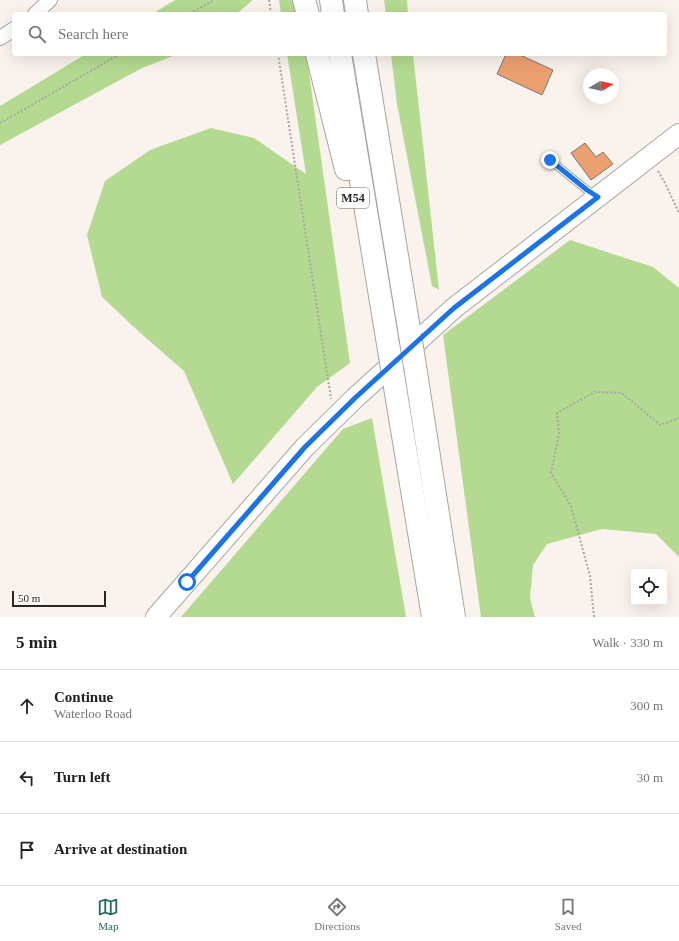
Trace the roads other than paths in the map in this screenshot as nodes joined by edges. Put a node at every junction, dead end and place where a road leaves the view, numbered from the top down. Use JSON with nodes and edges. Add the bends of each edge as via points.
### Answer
{"nodes":[{"id":1,"x":50,"y":0,"type":"edge"},
{"id":2,"x":304,"y":0,"type":"edge"},
{"id":3,"x":331,"y":0,"type":"edge"},
{"id":4,"x":354,"y":0,"type":"edge"},
{"id":5,"x":368,"y":0,"type":"edge"},
{"id":6,"x":37,"y":12,"type":"edge"},
{"id":7,"x":307,"y":12,"type":"edge"},
{"id":8,"x":334,"y":12,"type":"edge"},
{"id":9,"x":357,"y":12,"type":"edge"},
{"id":10,"x":370,"y":12,"type":"edge"},
{"id":11,"x":12,"y":30,"type":"edge"},
{"id":12,"x":0,"y":38,"type":"edge"},
{"id":13,"x":318,"y":56,"type":"edge"},
{"id":14,"x":340,"y":56,"type":"edge"},
{"id":15,"x":364,"y":56,"type":"edge"},
{"id":16,"x":374,"y":56,"type":"edge"},
{"id":17,"x":679,"y":134,"type":"edge"},
{"id":18,"x":550,"y":160,"type":"dead end"},
{"id":19,"x":598,"y":197,"type":"junction"},
{"id":20,"x":389,"y":208,"type":"junction"},
{"id":21,"x":390,"y":358,"type":"junction"},
{"id":22,"x":156,"y":617,"type":"edge"},
{"id":23,"x":433,"y":617,"type":"edge"},
{"id":24,"x":454,"y":617,"type":"edge"}],
"edges":[{"from":1,"to":6,"type":"street"},
{"from":2,"to":7,"type":"highway"},
{"from":3,"to":8,"type":"highway"},
{"from":4,"to":9,"type":"highway"},
{"from":5,"to":10,"type":"highway"},
{"from":11,"to":12,"type":"street"},
{"from":13,"to":21,"type":"highway","number":"M54"},
{"from":14,"to":21,"type":"highway","number":"M54"},
{"from":15,"to":20,"type":"highway","number":"M54"},
{"from":16,"to":20,"type":"highway","number":"M54"},
{"from":17,"to":19,"type":"street"},
{"from":18,"to":19,"type":"lane"},
{"from":19,"to":22,"type":"street","via":[[454,308],[334,418],[305,447]]},
{"from":20,"to":24,"type":"highway","number":"M54","bridge":true},
{"from":21,"to":23,"type":"highway","number":"M54"}]}
